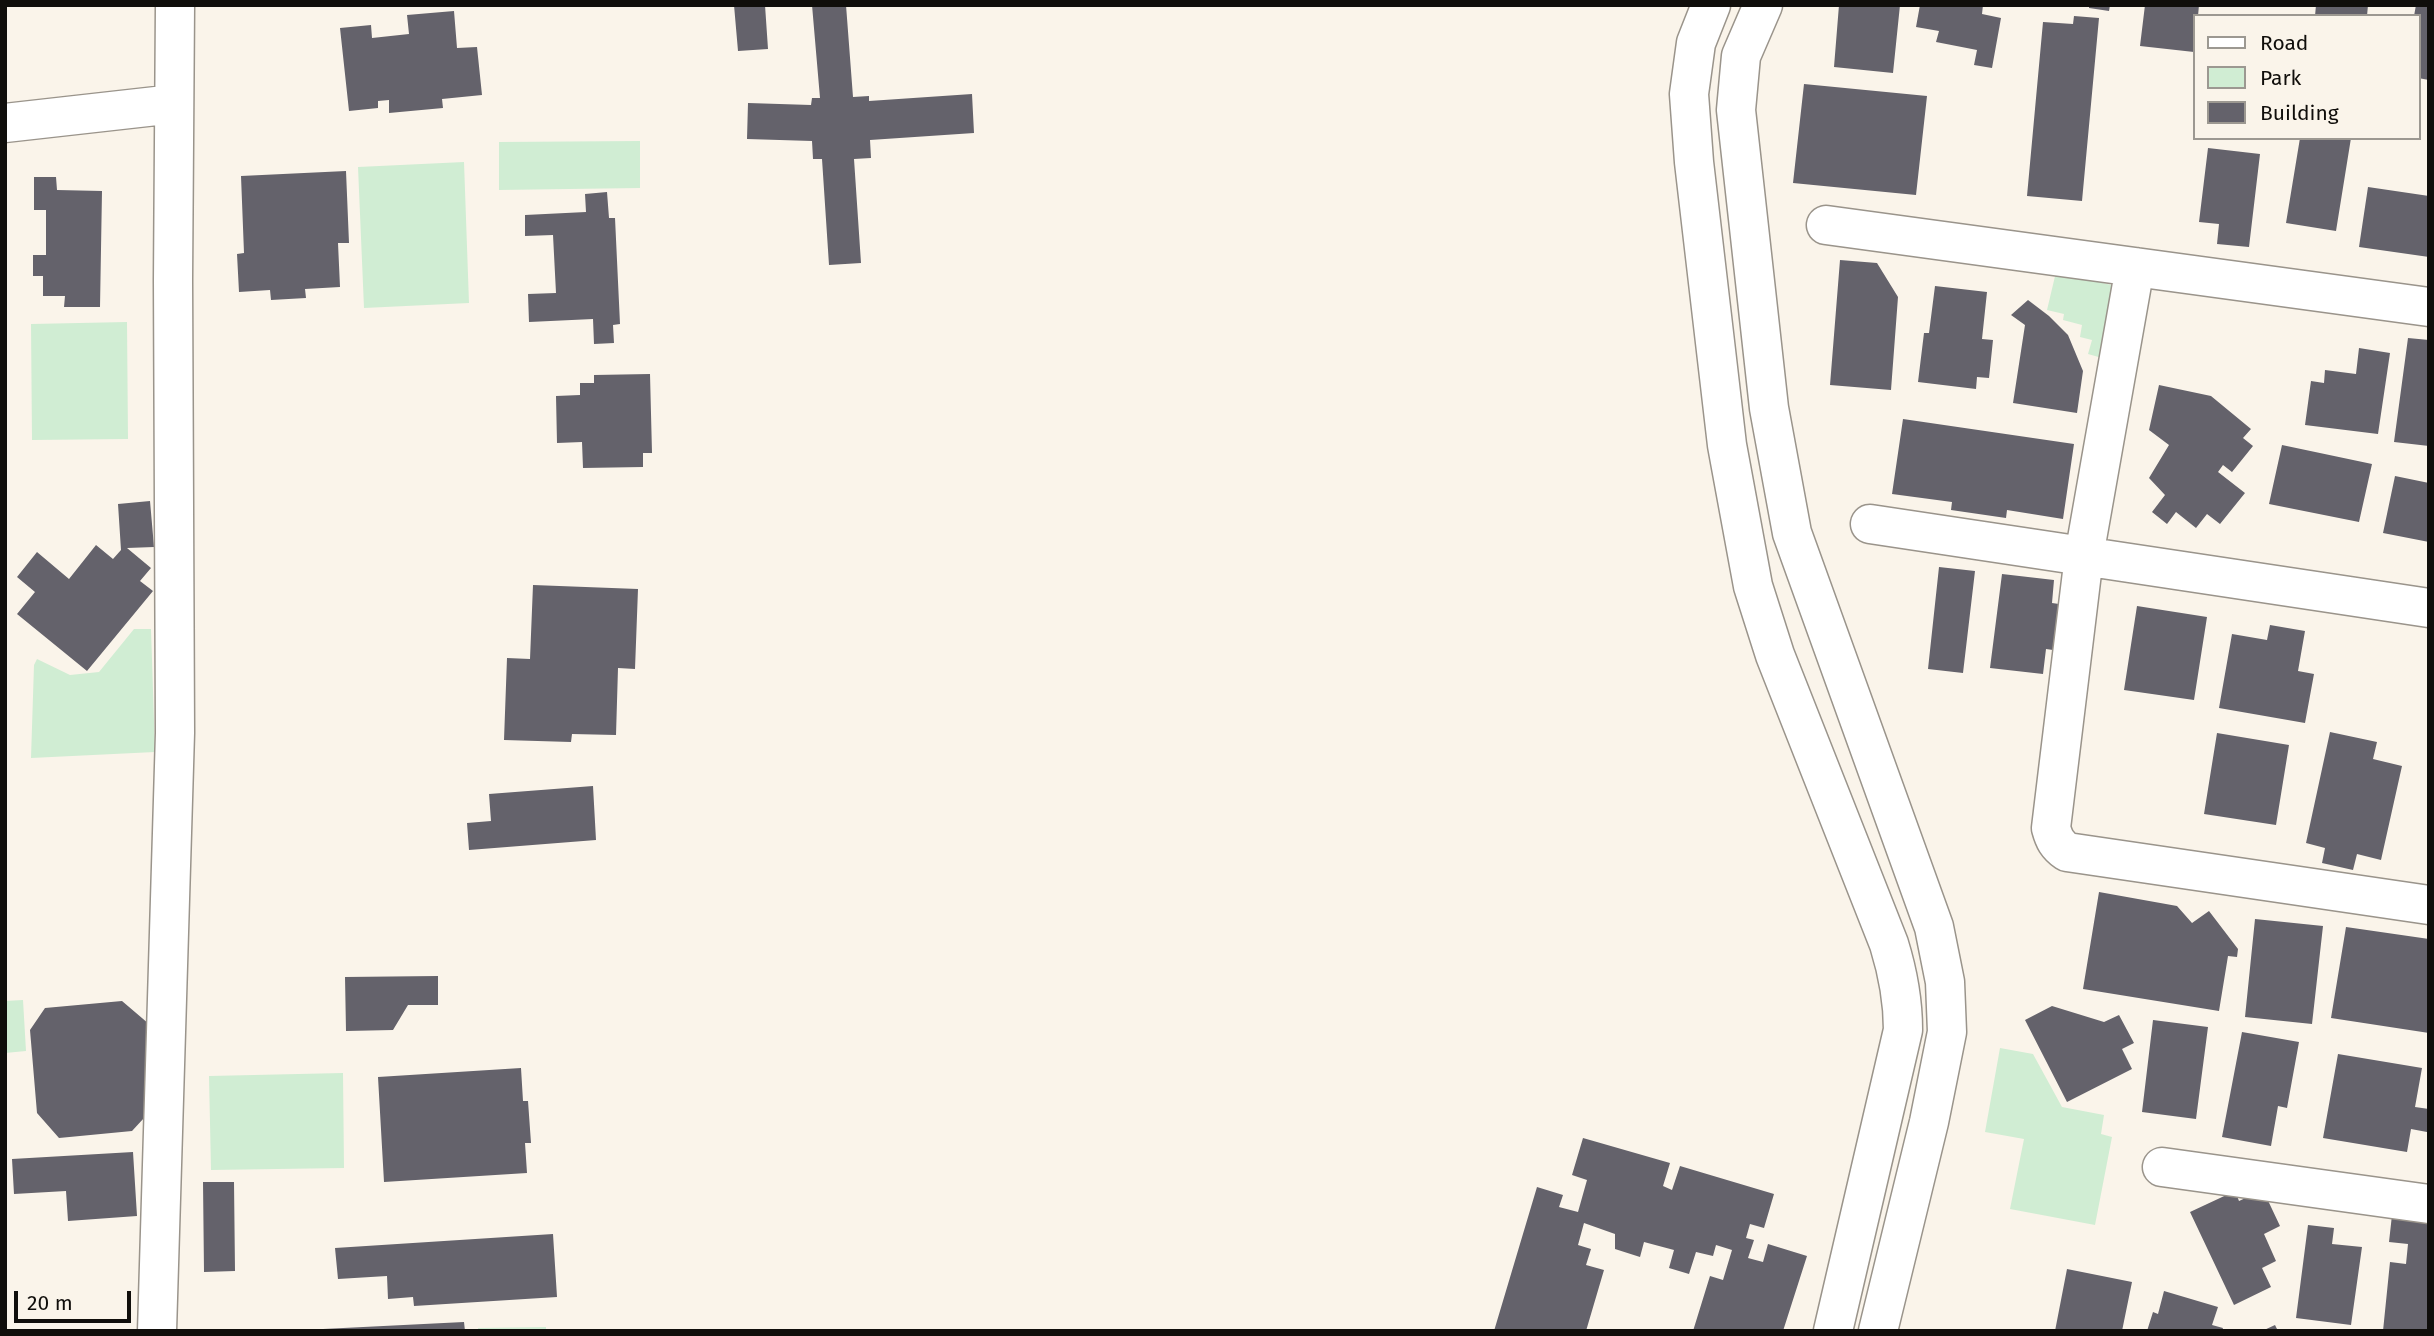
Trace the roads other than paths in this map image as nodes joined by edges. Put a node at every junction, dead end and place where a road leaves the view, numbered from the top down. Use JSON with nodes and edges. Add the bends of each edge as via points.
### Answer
{"nodes":[{"id":1,"x":175,"y":5,"type":"edge"},
{"id":2,"x":1711,"y":5,"type":"edge"},
{"id":3,"x":1763,"y":5,"type":"edge"},
{"id":4,"x":174,"y":104,"type":"junction"},
{"id":5,"x":5,"y":123,"type":"edge"},
{"id":6,"x":1826,"y":225,"type":"dead end"},
{"id":7,"x":2135,"y":267,"type":"junction"},
{"id":8,"x":2429,"y":307,"type":"edge"},
{"id":9,"x":1870,"y":524,"type":"dead end"},
{"id":10,"x":2084,"y":556,"type":"junction"},
{"id":11,"x":2429,"y":608,"type":"edge"},
{"id":12,"x":2429,"y":905,"type":"edge"},
{"id":13,"x":1875,"y":1156,"type":"junction"},
{"id":14,"x":1917,"y":1167,"type":"junction"},
{"id":15,"x":2162,"y":1167,"type":"dead end"},
{"id":16,"x":2429,"y":1204,"type":"edge"},
{"id":17,"x":157,"y":1331,"type":"edge"},
{"id":18,"x":1833,"y":1331,"type":"edge"},
{"id":19,"x":1878,"y":1331,"type":"edge"}],
"edges":[{"from":1,"to":4,"type":"street"},
{"from":2,"to":13,"type":"street","via":[[1696,43],[1689,94],[1691,122],[1727,445],[1753,586],[1775,655],[1889,944],[1902,992],[1903,1030]]},
{"from":3,"to":14,"type":"street","via":[[1741,56],[1736,110],[1769,408],[1792,533],[1934,927],[1945,982],[1947,1032]]},
{"from":4,"to":5,"type":"street"},
{"from":4,"to":17,"type":"street","via":[[175,733]]},
{"from":6,"to":7,"type":"street"},
{"from":7,"to":8,"type":"street"},
{"from":7,"to":10,"type":"street"},
{"from":9,"to":10,"type":"street"},
{"from":10,"to":11,"type":"street"},
{"from":10,"to":12,"type":"street","via":[[2051,828],[2058,846],[2067,852]]},
{"from":13,"to":14,"type":"street"},
{"from":13,"to":18,"type":"street"},
{"from":14,"to":19,"type":"street"},
{"from":15,"to":16,"type":"street"}]}
